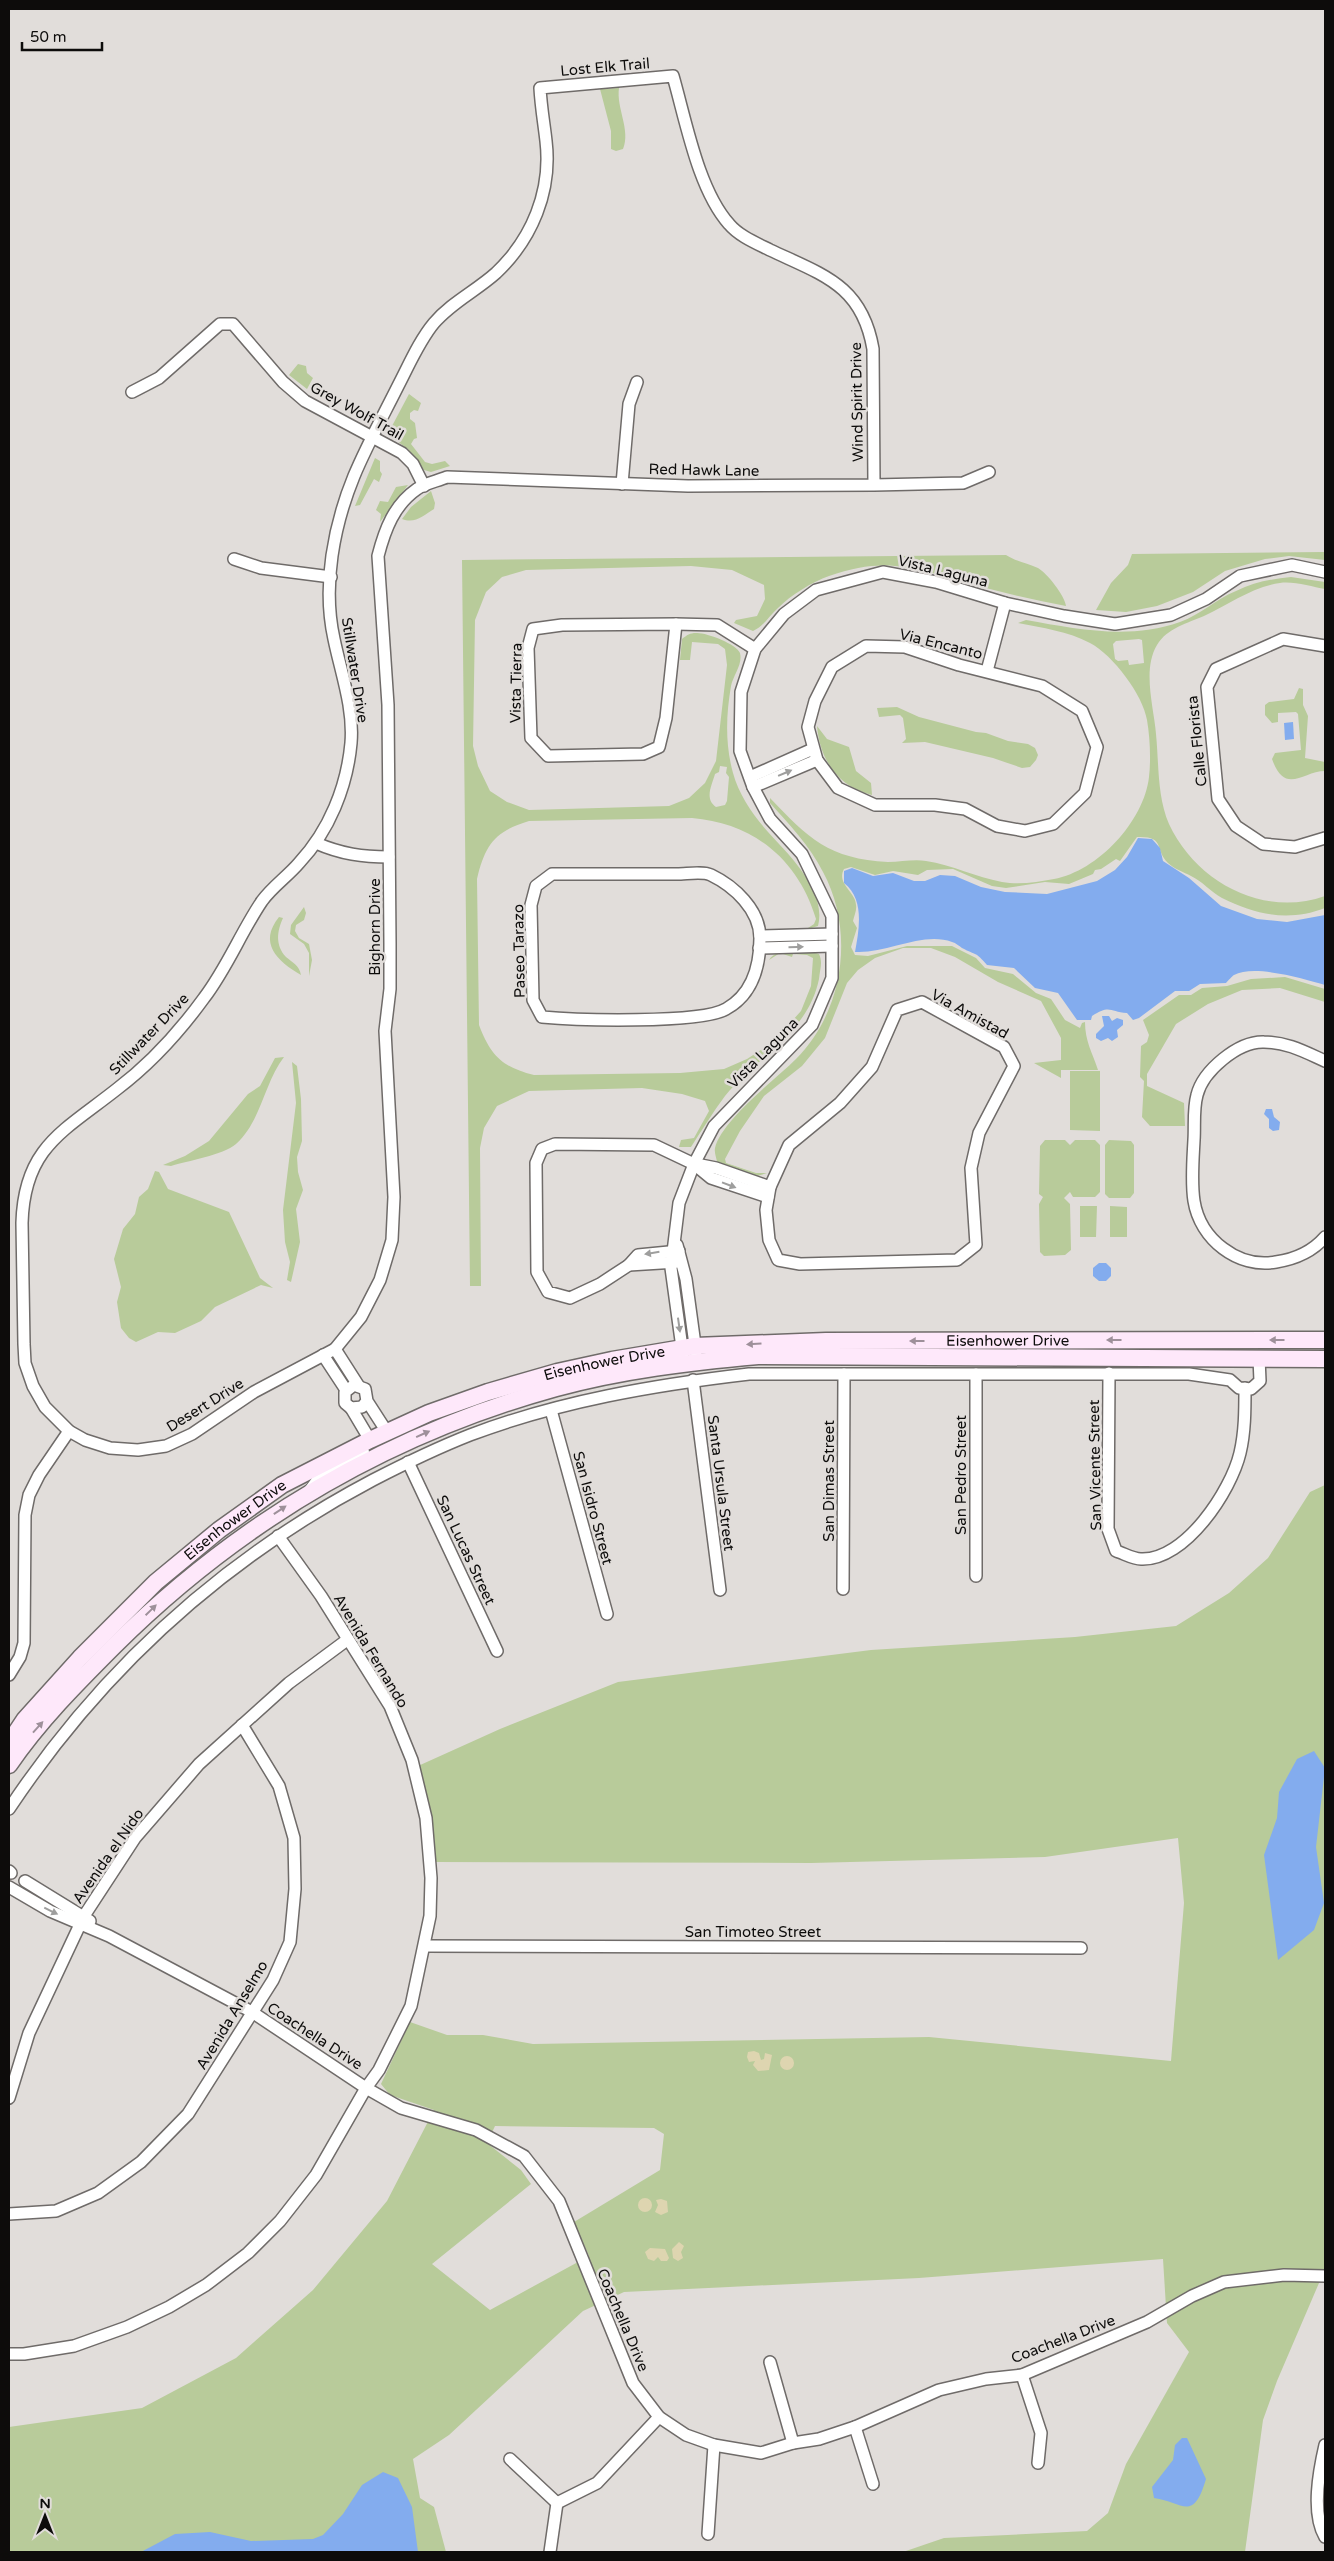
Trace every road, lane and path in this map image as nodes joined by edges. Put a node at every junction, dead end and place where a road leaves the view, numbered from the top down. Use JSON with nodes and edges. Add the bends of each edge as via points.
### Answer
{"nodes":[{"id":1,"x":673,"y":76,"type":"joint"},
{"id":2,"x":540,"y":88,"type":"joint"},
{"id":3,"x":637,"y":382,"type":"dead end"},
{"id":4,"x":132,"y":392,"type":"dead end"},
{"id":5,"x":372,"y":436,"type":"junction"},
{"id":6,"x":989,"y":472,"type":"dead end"},
{"id":7,"x":622,"y":484,"type":"junction"},
{"id":8,"x":874,"y":485,"type":"junction"},
{"id":9,"x":421,"y":487,"type":"junction"},
{"id":10,"x":234,"y":559,"type":"dead end"},
{"id":11,"x":1325,"y":572,"type":"edge"},
{"id":12,"x":331,"y":577,"type":"junction"},
{"id":13,"x":1005,"y":603,"type":"junction"},
{"id":14,"x":676,"y":624,"type":"junction"},
{"id":15,"x":1325,"y":646,"type":"edge"},
{"id":16,"x":755,"y":649,"type":"junction"},
{"id":17,"x":987,"y":671,"type":"junction"},
{"id":18,"x":815,"y":754,"type":"junction"},
{"id":19,"x":752,"y":782,"type":"junction"},
{"id":20,"x":1325,"y":838,"type":"edge"},
{"id":21,"x":316,"y":843,"type":"junction"},
{"id":22,"x":389,"y":857,"type":"junction"},
{"id":23,"x":760,"y":936,"type":"junction"},
{"id":24,"x":832,"y":940,"type":"junction"},
{"id":25,"x":759,"y":948,"type":"junction"},
{"id":26,"x":1325,"y":1061,"type":"edge"},
{"id":27,"x":694,"y":1164,"type":"junction"},
{"id":28,"x":769,"y":1192,"type":"junction"},
{"id":29,"x":1325,"y":1237,"type":"edge"},
{"id":30,"x":676,"y":1253,"type":"junction"},
{"id":31,"x":688,"y":1295,"type":"junction"},
{"id":32,"x":676,"y":1297,"type":"junction"},
{"id":33,"x":1325,"y":1340,"type":"edge"},
{"id":34,"x":336,"y":1349,"type":"junction"},
{"id":35,"x":323,"y":1355,"type":"junction"},
{"id":36,"x":690,"y":1355,"type":"junction"},
{"id":37,"x":1259,"y":1358,"type":"junction"},
{"id":38,"x":1325,"y":1359,"type":"edge"},
{"id":39,"x":1109,"y":1373,"type":"junction"},
{"id":40,"x":844,"y":1374,"type":"junction"},
{"id":41,"x":976,"y":1374,"type":"junction"},
{"id":42,"x":693,"y":1380,"type":"junction"},
{"id":43,"x":358,"y":1385,"type":"junction"},
{"id":44,"x":1245,"y":1388,"type":"junction"},
{"id":45,"x":346,"y":1390,"type":"junction"},
{"id":46,"x":367,"y":1401,"type":"junction"},
{"id":47,"x":351,"y":1408,"type":"junction"},
{"id":48,"x":550,"y":1410,"type":"junction"},
{"id":49,"x":69,"y":1430,"type":"junction"},
{"id":50,"x":386,"y":1432,"type":"junction"},
{"id":51,"x":370,"y":1440,"type":"junction"},
{"id":52,"x":408,"y":1462,"type":"junction"},
{"id":53,"x":310,"y":1492,"type":"junction"},
{"id":54,"x":278,"y":1536,"type":"junction"},
{"id":55,"x":976,"y":1576,"type":"dead end"},
{"id":56,"x":843,"y":1589,"type":"dead end"},
{"id":57,"x":720,"y":1590,"type":"dead end"},
{"id":58,"x":606,"y":1614,"type":"dead end"},
{"id":59,"x":347,"y":1640,"type":"junction"},
{"id":60,"x":497,"y":1651,"type":"dead end"},
{"id":61,"x":9,"y":1675,"type":"edge"},
{"id":62,"x":242,"y":1725,"type":"junction"},
{"id":63,"x":9,"y":1743,"type":"edge"},
{"id":64,"x":9,"y":1765,"type":"edge"},
{"id":65,"x":9,"y":1809,"type":"edge"},
{"id":66,"x":25,"y":1881,"type":"dead end"},
{"id":67,"x":9,"y":1887,"type":"edge"},
{"id":68,"x":83,"y":1920,"type":"junction"},
{"id":69,"x":425,"y":1946,"type":"junction"},
{"id":70,"x":1081,"y":1948,"type":"dead end"},
{"id":71,"x":252,"y":2012,"type":"junction"},
{"id":72,"x":366,"y":2088,"type":"junction"},
{"id":73,"x":9,"y":2098,"type":"edge"},
{"id":74,"x":9,"y":2214,"type":"edge"},
{"id":75,"x":1325,"y":2276,"type":"edge"},
{"id":76,"x":9,"y":2354,"type":"edge"},
{"id":77,"x":770,"y":2362,"type":"dead end"},
{"id":78,"x":1022,"y":2375,"type":"junction"},
{"id":79,"x":659,"y":2417,"type":"junction"},
{"id":80,"x":855,"y":2427,"type":"junction"},
{"id":81,"x":792,"y":2443,"type":"junction"},
{"id":82,"x":714,"y":2445,"type":"junction"},
{"id":83,"x":1325,"y":2445,"type":"edge"},
{"id":84,"x":510,"y":2459,"type":"dead end"},
{"id":85,"x":1038,"y":2463,"type":"dead end"},
{"id":86,"x":873,"y":2484,"type":"dead end"},
{"id":87,"x":557,"y":2503,"type":"junction"},
{"id":88,"x":708,"y":2534,"type":"dead end"},
{"id":89,"x":1325,"y":2537,"type":"edge"},
{"id":90,"x":550,"y":2552,"type":"edge"}],
"edges":[{"from":1,"to":2,"type":"street","name":"Lost Elk Trail"},
{"from":1,"to":8,"type":"street","name":"Wind Spirit Drive","via":[[705,185],[729,225],[750,241],[822,274],[843,288],[859,308],[870,330],[873,349]]},
{"from":2,"to":5,"type":"street","name":"Stillwater Drive","via":[[546,170],[542,200],[533,224],[507,262],[435,322],[413,356]]},
{"from":3,"to":7,"type":"street","via":[[629,404]]},
{"from":4,"to":5,"type":"street","name":"Grey Wolf Trail","via":[[158,378],[220,324],[233,324],[283,382],[304,400]]},
{"from":5,"to":9,"type":"street","name":"Grey Wolf Trail","via":[[402,452],[413,464]]},
{"from":5,"to":12,"type":"street","name":"Stillwater Drive","via":[[343,505],[334,542]]},
{"from":6,"to":8,"type":"street","name":"Red Hawk Lane","via":[[963,483]]},
{"from":7,"to":8,"type":"street","name":"Red Hawk Lane"},
{"from":7,"to":9,"type":"street","name":"Red Hawk Lane","via":[[447,477]]},
{"from":9,"to":22,"type":"street","name":"Bighorn Drive","via":[[397,507],[384,532],[378,556],[387,688]]},
{"from":10,"to":12,"type":"street","via":[[261,568]]},
{"from":11,"to":13,"type":"street","name":"Vista Laguna","via":[[1292,565],[1240,576],[1206,599],[1171,614],[1115,624]]},
{"from":12,"to":21,"type":"street","name":"Stillwater Drive","via":[[333,635],[349,705],[351,742],[344,782]]},
{"from":13,"to":16,"type":"street","name":"Vista Laguna","via":[[936,582],[883,572],[816,590],[784,614]]},
{"from":13,"to":17,"type":"street","name":"Via Encanto"},
{"from":14,"to":14,"type":"street","name":"Vista Tierra","via":[[562,625],[533,629],[528,648],[531,738],[548,756],[643,754],[659,747],[666,718]]},
{"from":14,"to":16,"type":"street","name":"Vista Tierra","via":[[717,625]]},
{"from":15,"to":20,"type":"street","name":"Calle Florista","via":[[1283,639],[1216,669],[1207,687],[1218,799],[1236,826],[1263,844],[1295,847]]},
{"from":16,"to":19,"type":"street","name":"Vista Laguna","via":[[741,692],[740,751]]},
{"from":17,"to":18,"type":"street","name":"Via Encanto","via":[[959,666],[905,647],[866,646],[832,667],[815,701],[808,727]]},
{"from":17,"to":18,"type":"street","name":"Via Encanto","via":[[1042,686],[1082,711],[1097,747],[1085,793],[1053,824],[1025,831],[997,826],[965,809],[935,804],[875,804],[838,788]]},
{"from":18,"to":19,"type":"street"},
{"from":19,"to":24,"type":"street","name":"Vista Laguna","via":[[770,819],[802,854],[832,916]]},
{"from":21,"to":22,"type":"street","via":[[362,857]]},
{"from":21,"to":49,"type":"street","name":"Stillwater Drive","via":[[265,898],[229,961],[178,1030],[118,1089],[56,1135],[36,1161],[27,1180],[22,1222],[26,1363],[33,1386],[45,1407]]},
{"from":22,"to":34,"type":"street","name":"Bighorn Drive","via":[[390,989],[385,1031],[394,1197],[392,1240],[380,1280],[361,1318]]},
{"from":23,"to":24,"type":"street"},
{"from":23,"to":25,"type":"street","name":"Paseo Tarazo"},
{"from":23,"to":25,"type":"street","name":"Paseo Tarazo","via":[[745,899],[710,874],[552,874],[536,886],[531,905],[533,1000],[542,1016],[558,1018],[701,1018],[726,1010],[746,992],[758,969]]},
{"from":25,"to":24,"type":"street","one_way":true},
{"from":24,"to":27,"type":"street","name":"Vista Laguna","via":[[832,978],[812,1025],[714,1126]]},
{"from":26,"to":29,"type":"street","via":[[1293,1046],[1263,1041],[1238,1049],[1205,1076],[1196,1095],[1194,1150],[1194,1202],[1215,1243],[1233,1255],[1268,1264],[1295,1259],[1317,1246]]},
{"from":27,"to":28,"type":"street","via":[[716,1168]]},
{"from":27,"to":30,"type":"street","name":"Vista Laguna","via":[[679,1203]]},
{"from":27,"to":30,"type":"street","via":[[654,1145],[556,1144],[542,1149],[536,1163],[537,1272],[548,1292],[570,1298],[629,1265]]},
{"from":28,"to":28,"type":"street","name":"Via Amistad","via":[[766,1210],[769,1240],[778,1260],[800,1264],[957,1260],[976,1245],[971,1168],[978,1133],[1014,1066],[1004,1047],[922,1002],[897,1010],[872,1068],[840,1103],[788,1145]]},
{"from":30,"to":31,"type":"street","name":"Vista Laguna"},
{"from":30,"to":32,"type":"street","name":"Vista Laguna"},
{"from":31,"to":32,"type":"street"},
{"from":31,"to":36,"type":"street","name":"Vista Laguna"},
{"from":32,"to":36,"type":"street","name":"Vista Laguna","one_way":true},
{"from":33,"to":36,"type":"main road","name":"Eisenhower Drive","one_way":true,"via":[[826,1341]]},
{"from":34,"to":35,"type":"street","name":"Bighorn Drive"},
{"from":34,"to":43,"type":"street"},
{"from":35,"to":45,"type":"street"},
{"from":35,"to":49,"type":"street","name":"Desert Drive","via":[[254,1392],[192,1434],[166,1446],[138,1450],[110,1448],[85,1440]]},
{"from":36,"to":37,"type":"main road","name":"Eisenhower Drive"},
{"from":36,"to":50,"type":"main road","name":"Eisenhower Drive","via":[[612,1360],[557,1372],[429,1412]]},
{"from":53,"to":36,"type":"main road","name":"Eisenhower Drive","one_way":true,"via":[[379,1454],[486,1410],[557,1387]]},
{"from":37,"to":38,"type":"main road","name":"Eisenhower Drive"},
{"from":37,"to":44,"type":"street","via":[[1260,1381],[1251,1389]]},
{"from":39,"to":41,"type":"street","name":"Eisenhower Drive"},
{"from":39,"to":44,"type":"street","name":"Eisenhower Drive","via":[[1189,1374],[1230,1380],[1239,1388]]},
{"from":39,"to":44,"type":"street","name":"San Vicente Street","via":[[1108,1529],[1116,1550],[1141,1559],[1168,1554],[1226,1491],[1240,1454],[1245,1424]]},
{"from":40,"to":41,"type":"street","name":"Eisenhower Drive"},
{"from":40,"to":42,"type":"street","name":"Eisenhower Drive","via":[[749,1374]]},
{"from":40,"to":56,"type":"street","name":"San Dimas Street"},
{"from":41,"to":55,"type":"street","name":"San Pedro Street"},
{"from":42,"to":48,"type":"street","name":"Eisenhower Drive","via":[[602,1396]]},
{"from":42,"to":57,"type":"street","name":"Santa Ursula Street"},
{"from":43,"to":45,"type":"street"},
{"from":43,"to":46,"type":"street","via":[[367,1393]]},
{"from":45,"to":47,"type":"street","via":[[344,1399]]},
{"from":46,"to":47,"type":"street","via":[[362,1407]]},
{"from":46,"to":50,"type":"street"},
{"from":47,"to":51,"type":"street"},
{"from":48,"to":52,"type":"street","name":"Eisenhower Drive","via":[[469,1435]]},
{"from":48,"to":58,"type":"street","name":"San Isidro Street"},
{"from":49,"to":61,"type":"street","via":[[29,1495],[25,1516],[24,1644]]},
{"from":50,"to":51,"type":"main road","name":"Eisenhower Drive"},
{"from":50,"to":53,"type":"street","via":[[377,1444],[324,1474]]},
{"from":51,"to":63,"type":"main road","name":"Eisenhower Drive","via":[[282,1485],[219,1530],[163,1576],[80,1658],[25,1719]]},
{"from":52,"to":54,"type":"street","name":"Eisenhower Drive","via":[[344,1495]]},
{"from":52,"to":60,"type":"street","name":"San Lucas Street"},
{"from":64,"to":53,"type":"main road","name":"Eisenhower Drive","one_way":true,"via":[[24,1742],[79,1682],[155,1606],[218,1554]]},
{"from":54,"to":59,"type":"street","name":"Avenida Fernando","via":[[321,1596]]},
{"from":54,"to":65,"type":"street","name":"Eisenhower Drive","via":[[195,1598],[141,1646],[87,1704]]},
{"from":59,"to":62,"type":"street","name":"Avenida el Nido","via":[[289,1683]]},
{"from":59,"to":69,"type":"street","name":"Avenida Fernando","via":[[390,1706],[412,1760],[426,1818],[431,1878]]},
{"from":62,"to":68,"type":"street","name":"Avenida el Nido","via":[[199,1764],[142,1831]]},
{"from":62,"to":71,"type":"street","name":"Avenida Anselmo","via":[[279,1786],[294,1838],[295,1889],[290,1942],[273,1980]]},
{"from":66,"to":68,"type":"street","name":"Coachella Drive"},
{"from":67,"to":68,"type":"street","name":"Coachella Drive","one_way":true,"via":[[50,1910]]},
{"from":68,"to":71,"type":"street","name":"Coachella Drive"},
{"from":68,"to":73,"type":"street","name":"Avenida el Nido","via":[[29,2033]]},
{"from":69,"to":70,"type":"street","name":"San Timoteo Street"},
{"from":69,"to":72,"type":"street","name":"Avenida Fernando","via":[[411,2006],[379,2070]]},
{"from":71,"to":72,"type":"street","name":"Coachella Drive"},
{"from":71,"to":74,"type":"street","name":"Avenida Anselmo","via":[[188,2114],[141,2162],[98,2194],[56,2211]]},
{"from":72,"to":76,"type":"street","name":"Avenida Fernando","via":[[316,2175],[280,2220],[248,2253],[206,2285],[128,2327],[74,2346]]},
{"from":72,"to":79,"type":"street","name":"Coachella Drive","via":[[401,2108],[476,2130],[524,2156],[559,2202],[633,2383]]},
{"from":75,"to":78,"type":"street","name":"Coachella Drive","via":[[1284,2275],[1224,2282],[1147,2322]]},
{"from":77,"to":81,"type":"street"},
{"from":78,"to":80,"type":"street","name":"Coachella Drive","via":[[939,2390]]},
{"from":78,"to":85,"type":"street","via":[[1041,2433]]},
{"from":79,"to":82,"type":"street","name":"Coachella Drive","via":[[686,2435]]},
{"from":79,"to":87,"type":"street","via":[[597,2484]]},
{"from":80,"to":81,"type":"street","name":"Coachella Drive","via":[[819,2439]]},
{"from":80,"to":86,"type":"street"},
{"from":81,"to":82,"type":"street","name":"Coachella Drive","via":[[761,2453]]},
{"from":82,"to":88,"type":"street"},
{"from":83,"to":89,"type":"street","via":[[1317,2484],[1320,2529]]},
{"from":84,"to":87,"type":"street"},
{"from":87,"to":90,"type":"street"}]}
